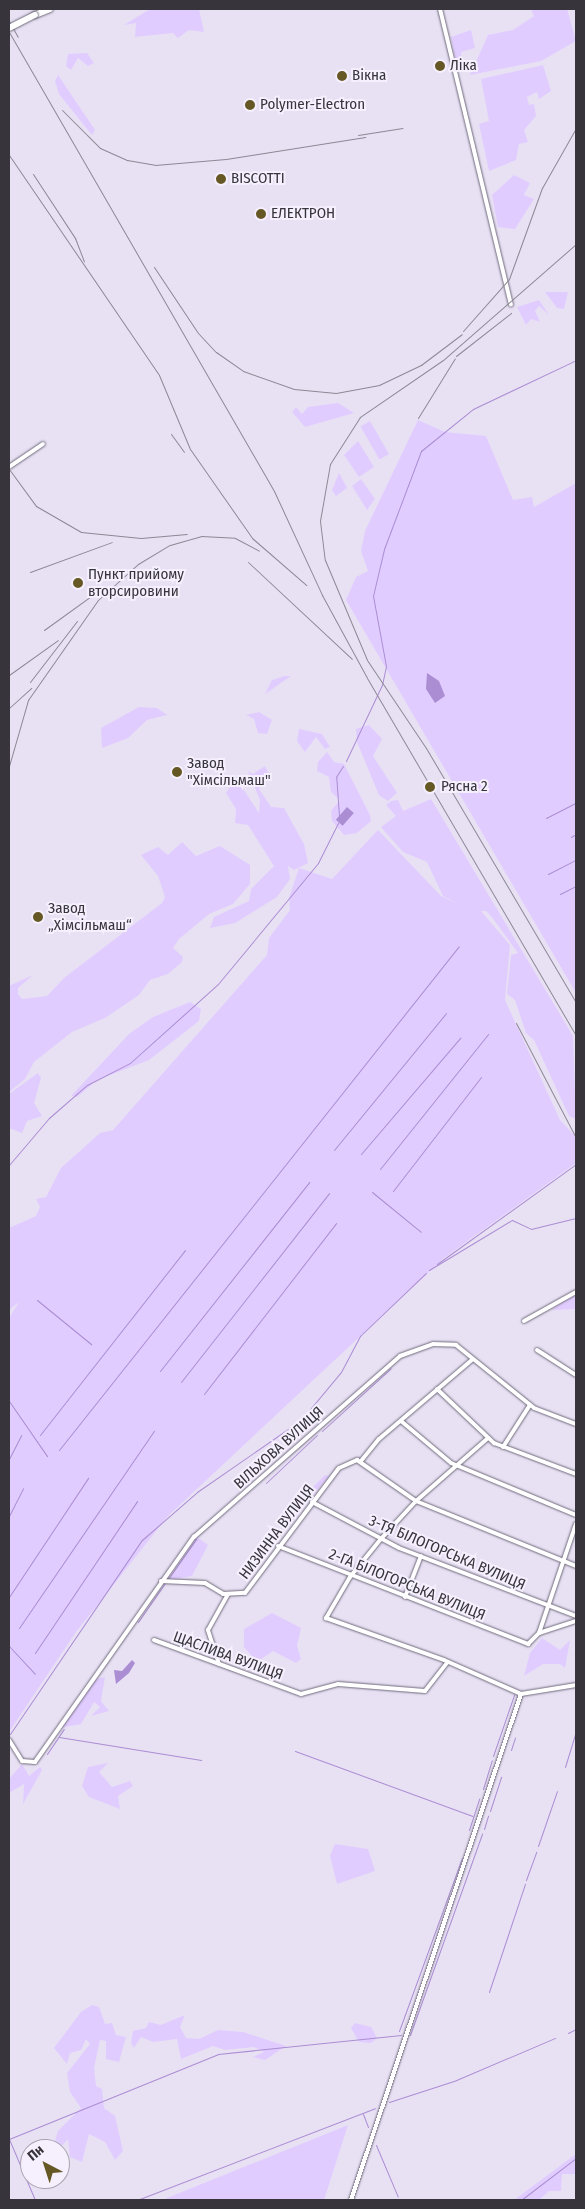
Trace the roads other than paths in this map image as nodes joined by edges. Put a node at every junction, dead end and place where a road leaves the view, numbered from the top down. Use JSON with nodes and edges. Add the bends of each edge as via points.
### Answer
{"nodes":[{"id":1,"x":50,"y":9,"type":"edge"},
{"id":2,"x":440,"y":9,"type":"edge"},
{"id":3,"x":9,"y":28,"type":"edge"},
{"id":4,"x":511,"y":305,"type":"dead end"},
{"id":5,"x":43,"y":444,"type":"dead end"},
{"id":6,"x":9,"y":467,"type":"edge"},
{"id":7,"x":576,"y":1292,"type":"edge"},
{"id":8,"x":524,"y":1322,"type":"dead end"},
{"id":9,"x":538,"y":1350,"type":"dead end"},
{"id":10,"x":473,"y":1359,"type":"junction"},
{"id":11,"x":576,"y":1375,"type":"edge"},
{"id":12,"x":437,"y":1389,"type":"junction"},
{"id":13,"x":530,"y":1405,"type":"junction"},
{"id":14,"x":401,"y":1421,"type":"junction"},
{"id":15,"x":576,"y":1424,"type":"edge"},
{"id":16,"x":488,"y":1438,"type":"junction"},
{"id":17,"x":503,"y":1447,"type":"junction"},
{"id":18,"x":361,"y":1460,"type":"junction"},
{"id":19,"x":455,"y":1465,"type":"junction"},
{"id":20,"x":576,"y":1474,"type":"edge"},
{"id":21,"x":416,"y":1501,"type":"junction"},
{"id":22,"x":312,"y":1502,"type":"junction"},
{"id":23,"x":576,"y":1515,"type":"edge"},
{"id":24,"x":576,"y":1524,"type":"edge"},
{"id":25,"x":380,"y":1540,"type":"junction"},
{"id":26,"x":278,"y":1546,"type":"junction"},
{"id":27,"x":421,"y":1556,"type":"junction"},
{"id":28,"x":564,"y":1562,"type":"junction"},
{"id":29,"x":576,"y":1566,"type":"edge"},
{"id":30,"x":350,"y":1577,"type":"junction"},
{"id":31,"x":161,"y":1581,"type":"junction"},
{"id":32,"x":228,"y":1594,"type":"junction"},
{"id":33,"x":405,"y":1597,"type":"junction"},
{"id":34,"x":548,"y":1608,"type":"junction"},
{"id":35,"x":576,"y":1616,"type":"edge"},
{"id":36,"x":576,"y":1621,"type":"edge"},
{"id":37,"x":539,"y":1633,"type":"junction"},
{"id":38,"x":154,"y":1640,"type":"dead end"},
{"id":39,"x":447,"y":1663,"type":"junction"},
{"id":40,"x":220,"y":1665,"type":"junction"},
{"id":41,"x":576,"y":1685,"type":"edge"},
{"id":42,"x":521,"y":1694,"type":"junction"},
{"id":43,"x":9,"y":1740,"type":"edge"},
{"id":44,"x":351,"y":2200,"type":"edge"}],
"edges":[{"from":1,"to":3,"type":"main road","bridge":true},
{"from":2,"to":4,"type":"street"},
{"from":5,"to":6,"type":"street"},
{"from":7,"to":8,"type":"street"},
{"from":9,"to":11,"type":"street"},
{"from":10,"to":12,"type":"street"},
{"from":10,"to":13,"type":"street","name":"ВІЛЬХОВА ВУЛИЦЯ"},
{"from":10,"to":31,"type":"street","name":"ВІЛЬХОВА ВУЛИЦЯ","via":[[456,1345],[440,1343],[390,1363],[194,1537]]},
{"from":12,"to":14,"type":"street"},
{"from":12,"to":16,"type":"street"},
{"from":13,"to":15,"type":"street","name":"ВІЛЬХОВА ВУЛИЦЯ"},
{"from":13,"to":17,"type":"street"},
{"from":14,"to":18,"type":"street"},
{"from":14,"to":19,"type":"street"},
{"from":16,"to":17,"type":"street"},
{"from":16,"to":19,"type":"street"},
{"from":17,"to":20,"type":"street"},
{"from":18,"to":21,"type":"street"},
{"from":18,"to":22,"type":"street","name":"НИЗИННА ВУЛИЦЯ","via":[[345,1462]]},
{"from":19,"to":21,"type":"street"},
{"from":19,"to":23,"type":"street"},
{"from":21,"to":25,"type":"street"},
{"from":21,"to":28,"type":"street"},
{"from":22,"to":25,"type":"street","name":"3-ТЯ БІЛОГОРСЬКА ВУЛИЦЯ"},
{"from":22,"to":26,"type":"street","name":"НИЗИННА ВУЛИЦЯ"},
{"from":24,"to":28,"type":"street"},
{"from":25,"to":27,"type":"street","name":"3-ТЯ БІЛОГОРСЬКА ВУЛИЦЯ"},
{"from":25,"to":30,"type":"street"},
{"from":26,"to":30,"type":"street","name":"2-ГА БІЛОГОРСЬКА ВУЛИЦЯ"},
{"from":26,"to":32,"type":"street","name":"НИЗИННА ВУЛИЦЯ","via":[[245,1594]]},
{"from":27,"to":33,"type":"street"},
{"from":27,"to":34,"type":"street","name":"3-ТЯ БІЛОГОРСЬКА ВУЛИЦЯ"},
{"from":28,"to":29,"type":"street"},
{"from":28,"to":34,"type":"street"},
{"from":30,"to":33,"type":"street","name":"2-ГА БІЛОГОРСЬКА ВУЛИЦЯ"},
{"from":30,"to":39,"type":"street","via":[[326,1618]]},
{"from":31,"to":32,"type":"street","name":"НИЗИННА ВУЛИЦЯ","via":[[205,1584]]},
{"from":31,"to":43,"type":"street","name":"ВІЛЬХОВА ВУЛИЦЯ","via":[[35,1762],[22,1761]]},
{"from":32,"to":40,"type":"street","via":[[208,1630]]},
{"from":33,"to":37,"type":"street","name":"2-ГА БІЛОГОРСЬКА ВУЛИЦЯ","via":[[528,1644]]},
{"from":34,"to":35,"type":"street","name":"3-ТЯ БІЛОГОРСЬКА ВУЛИЦЯ"},
{"from":34,"to":37,"type":"street"},
{"from":36,"to":37,"type":"street"},
{"from":38,"to":40,"type":"street","name":"ЩАСЛИВА ВУЛИЦЯ"},
{"from":39,"to":40,"type":"street","name":"ЩАСЛИВА ВУЛИЦЯ","via":[[426,1691],[338,1684],[294,1693]]},
{"from":39,"to":42,"type":"street"},
{"from":41,"to":42,"type":"street"},
{"from":42,"to":44,"type":"street"}]}
